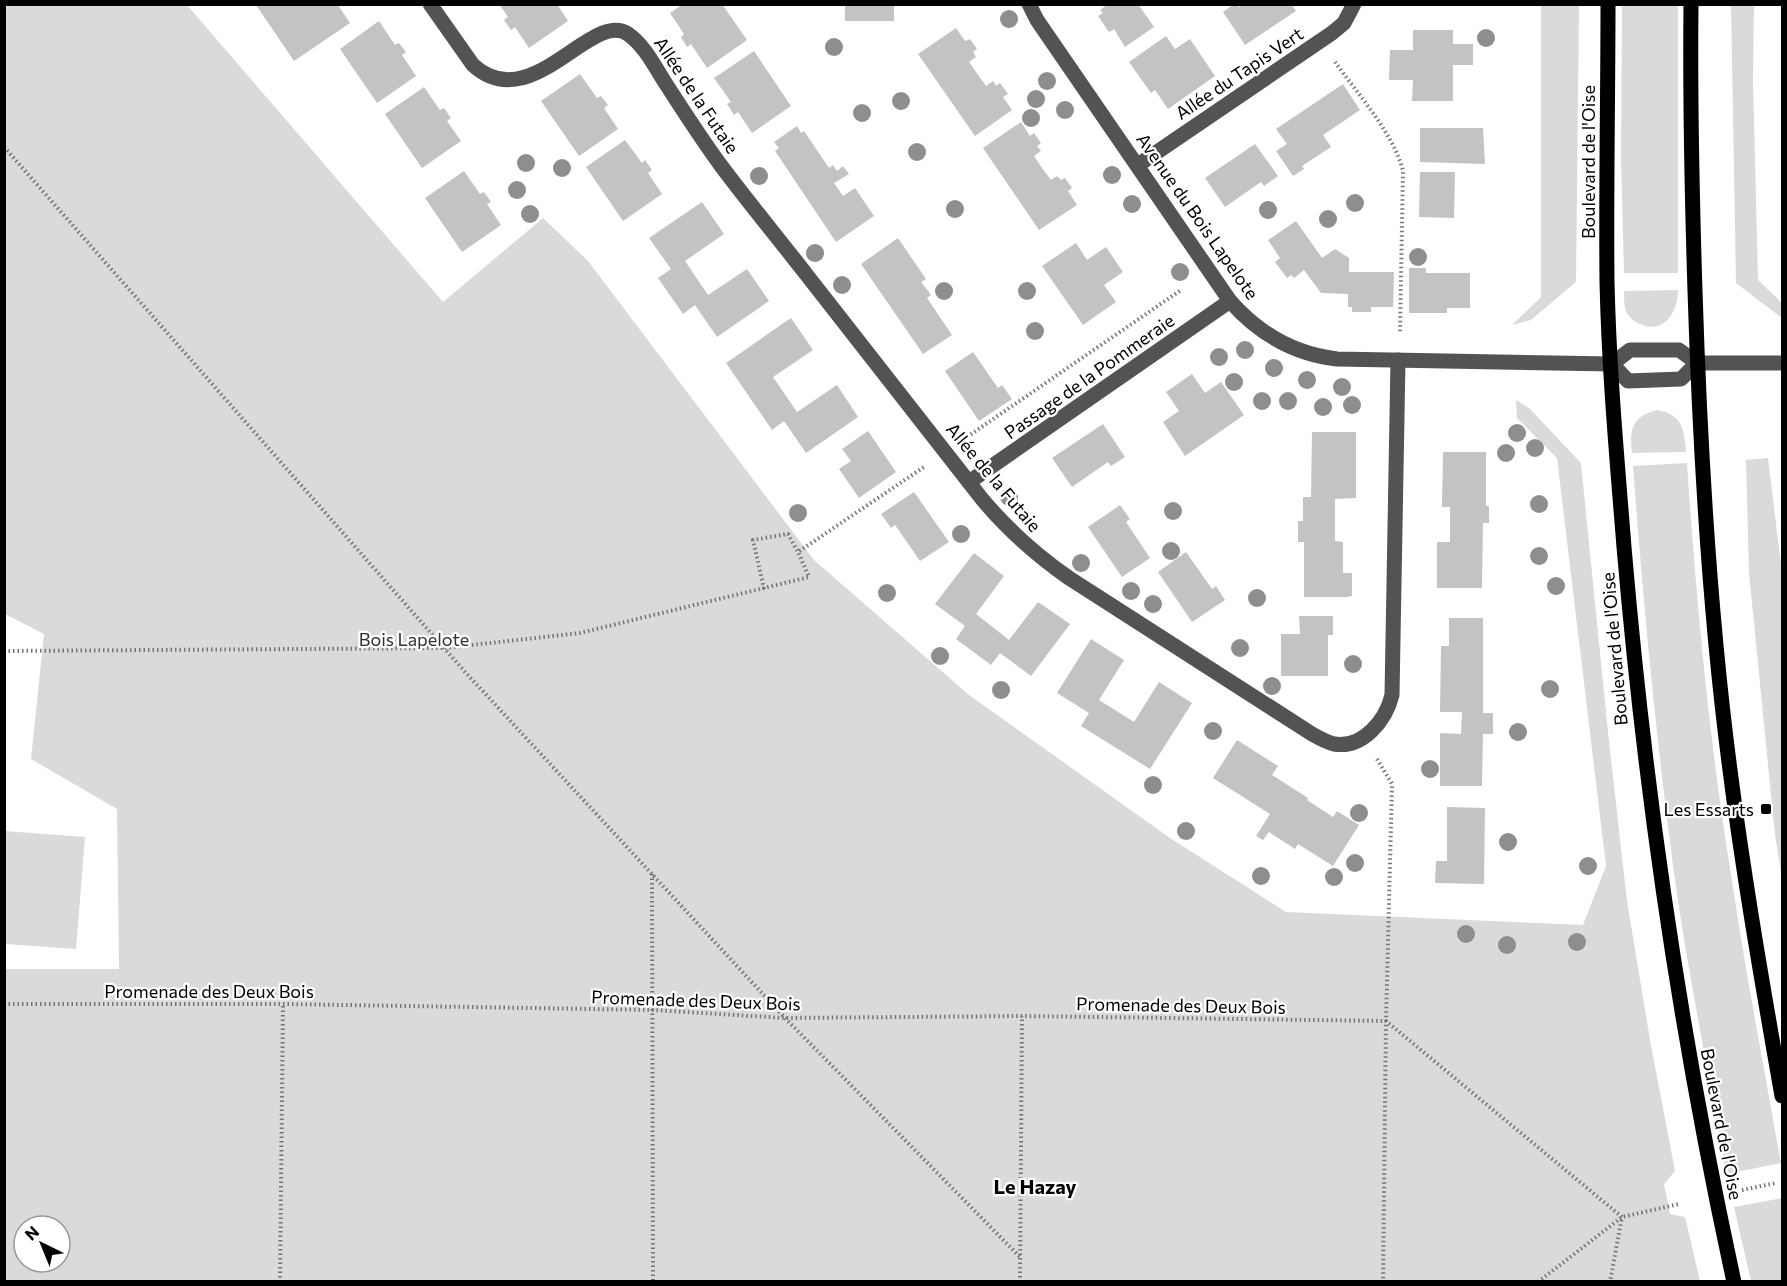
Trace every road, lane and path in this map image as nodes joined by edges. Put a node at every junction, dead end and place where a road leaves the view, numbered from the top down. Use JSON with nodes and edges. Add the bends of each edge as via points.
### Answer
{"nodes":[{"id":1,"x":430,"y":4,"type":"edge"},
{"id":2,"x":1029,"y":4,"type":"edge"},
{"id":3,"x":1354,"y":4,"type":"edge"},
{"id":4,"x":1608,"y":4,"type":"edge"},
{"id":5,"x":1691,"y":4,"type":"edge"},
{"id":6,"x":1320,"y":41,"type":"junction"},
{"id":7,"x":4,"y":147,"type":"edge"},
{"id":8,"x":1138,"y":165,"type":"junction"},
{"id":9,"x":1181,"y":290,"type":"dead end"},
{"id":10,"x":1230,"y":301,"type":"junction"},
{"id":11,"x":1400,"y":332,"type":"dead end"},
{"id":12,"x":1398,"y":360,"type":"junction"},
{"id":13,"x":1697,"y":363,"type":"junction"},
{"id":14,"x":1782,"y":363,"type":"edge"},
{"id":15,"x":1612,"y":364,"type":"junction"},
{"id":16,"x":946,"y":452,"type":"junction"},
{"id":17,"x":969,"y":482,"type":"junction"},
{"id":18,"x":798,"y":552,"type":"junction"},
{"id":19,"x":764,"y":589,"type":"junction"},
{"id":20,"x":445,"y":648,"type":"junction"},
{"id":21,"x":4,"y":651,"type":"edge"},
{"id":22,"x":1375,"y":755,"type":"dead end"},
{"id":23,"x":652,"y":874,"type":"junction"},
{"id":24,"x":4,"y":1004,"type":"edge"},
{"id":25,"x":283,"y":1004,"type":"junction"},
{"id":26,"x":653,"y":1010,"type":"junction"},
{"id":27,"x":1022,"y":1016,"type":"junction"},
{"id":28,"x":785,"y":1018,"type":"junction"},
{"id":29,"x":1386,"y":1021,"type":"junction"},
{"id":30,"x":1782,"y":1096,"type":"edge"},
{"id":31,"x":1776,"y":1183,"type":"dead end"},
{"id":32,"x":1738,"y":1191,"type":"dead end"},
{"id":33,"x":1679,"y":1204,"type":"dead end"},
{"id":34,"x":1622,"y":1217,"type":"junction"},
{"id":35,"x":1020,"y":1257,"type":"junction"},
{"id":36,"x":280,"y":1281,"type":"edge"},
{"id":37,"x":652,"y":1281,"type":"edge"},
{"id":38,"x":1020,"y":1281,"type":"edge"},
{"id":39,"x":1383,"y":1281,"type":"edge"},
{"id":40,"x":1538,"y":1281,"type":"edge"},
{"id":41,"x":1611,"y":1281,"type":"edge"},
{"id":42,"x":1734,"y":1281,"type":"edge"}],
"edges":[{"from":1,"to":16,"type":"street","name":"Allée de la Futaie","via":[[473,65],[496,79],[520,78],[538,71],[607,32],[623,31],[634,39],[723,168]]},
{"from":2,"to":8,"type":"street","name":"Avenue du Bois Lapelote","via":[[1036,20]]},
{"from":3,"to":6,"type":"street","name":"Allée du Tapis Vert","via":[[1344,23]]},
{"from":4,"to":15,"type":"main road","name":"Boulevard de l'Oise","via":[[1607,284]]},
{"from":5,"to":13,"type":"main road"},
{"from":6,"to":8,"type":"street","name":"Allée du Tapis Vert"},
{"from":6,"to":11,"type":"path","via":[[1389,136],[1400,158]]},
{"from":7,"to":20,"type":"path"},
{"from":8,"to":10,"type":"street","name":"Avenue du Bois Lapelote"},
{"from":9,"to":16,"type":"path"},
{"from":10,"to":12,"type":"street","name":"Avenue du Bois Lapelote","via":[[1271,338],[1307,353],[1337,359]]},
{"from":10,"to":17,"type":"street","name":"Passage de la Pommeraie"},
{"from":12,"to":15,"type":"street","name":"Avenue du Bois Lapelote"},
{"from":12,"to":17,"type":"street","name":"Allée de la Futaie","via":[[1392,695],[1376,727],[1349,743],[1333,744],[1312,734],[1069,578],[1024,544]]},
{"from":13,"to":14,"type":"street"},
{"from":13,"to":15,"type":"street","via":[[1679,350],[1630,350]]},
{"from":13,"to":15,"type":"street","via":[[1681,379],[1628,381]]},
{"from":13,"to":30,"type":"main road","via":[[1706,536],[1727,748],[1746,888]]},
{"from":15,"to":42,"type":"main road","name":"Boulevard de l'Oise","via":[[1630,615],[1660,874],[1697,1100]]},
{"from":16,"to":17,"type":"street","name":"Allée de la Futaie"},
{"from":16,"to":18,"type":"path"},
{"from":18,"to":19,"type":"path","via":[[809,577]]},
{"from":18,"to":19,"type":"path","via":[[788,534],[753,540]]},
{"from":19,"to":20,"type":"path","via":[[580,633]]},
{"from":20,"to":21,"type":"path"},
{"from":20,"to":23,"type":"path"},
{"from":22,"to":29,"type":"path","via":[[1392,784]]},
{"from":23,"to":26,"type":"path"},
{"from":23,"to":28,"type":"path"},
{"from":24,"to":25,"type":"path","name":"Promenade des Deux Bois"},
{"from":25,"to":26,"type":"path","name":"Promenade des Deux Bois"},
{"from":25,"to":36,"type":"path"},
{"from":26,"to":28,"type":"path","name":"Promenade des Deux Bois"},
{"from":26,"to":37,"type":"path"},
{"from":27,"to":28,"type":"path","name":"Promenade des Deux Bois"},
{"from":27,"to":29,"type":"path","name":"Promenade des Deux Bois"},
{"from":27,"to":35,"type":"path"},
{"from":28,"to":35,"type":"path"},
{"from":29,"to":34,"type":"path"},
{"from":29,"to":39,"type":"path"},
{"from":31,"to":32,"type":"path"},
{"from":33,"to":34,"type":"path"},
{"from":34,"to":40,"type":"path"},
{"from":34,"to":41,"type":"path"},
{"from":35,"to":38,"type":"path"}]}
